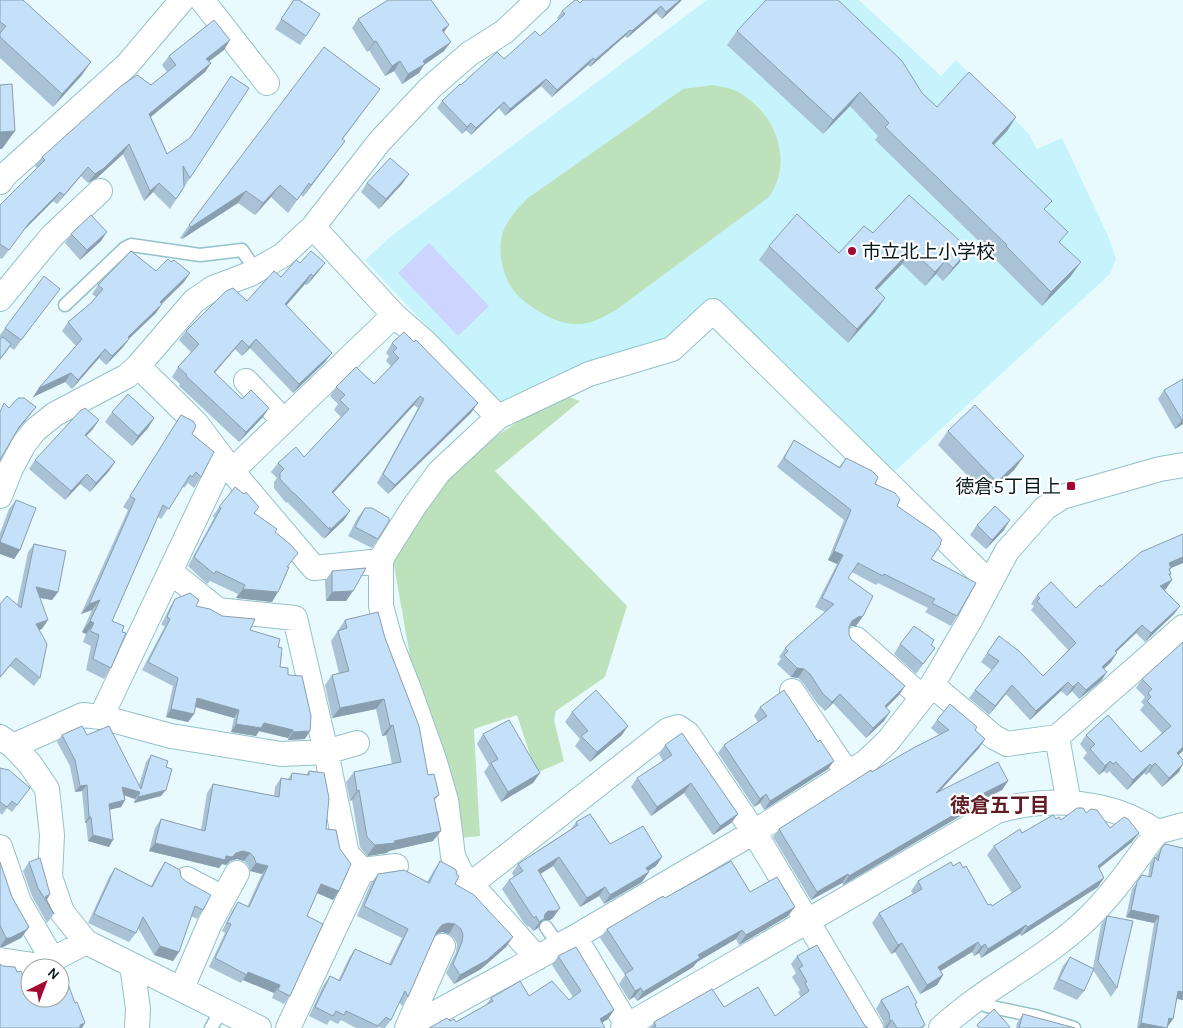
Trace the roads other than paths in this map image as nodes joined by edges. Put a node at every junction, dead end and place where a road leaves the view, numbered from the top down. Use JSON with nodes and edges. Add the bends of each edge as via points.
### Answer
{"nodes":[{"id":1,"x":182,"y":0,"type":"edge"},
{"id":2,"x":202,"y":0,"type":"edge"},
{"id":3,"x":538,"y":0,"type":"edge"},
{"id":4,"x":267,"y":83,"type":"dead end"},
{"id":5,"x":0,"y":182,"type":"edge"},
{"id":6,"x":100,"y":191,"type":"dead end"},
{"id":7,"x":313,"y":227,"type":"junction"},
{"id":8,"x":256,"y":271,"type":"junction"},
{"id":9,"x":0,"y":299,"type":"edge"},
{"id":10,"x":65,"y":305,"type":"dead end"},
{"id":11,"x":394,"y":315,"type":"junction"},
{"id":12,"x":138,"y":366,"type":"junction"},
{"id":13,"x":246,"y":381,"type":"dead end"},
{"id":14,"x":498,"y":417,"type":"junction"},
{"id":15,"x":284,"y":420,"type":"junction"},
{"id":16,"x":227,"y":465,"type":"junction"},
{"id":17,"x":1183,"y":465,"type":"edge"},
{"id":18,"x":0,"y":496,"type":"edge"},
{"id":19,"x":381,"y":561,"type":"junction"},
{"id":20,"x":170,"y":572,"type":"junction"},
{"id":21,"x":990,"y":584,"type":"junction"},
{"id":22,"x":1183,"y":627,"type":"edge"},
{"id":23,"x":856,"y":639,"type":"dead end"},
{"id":24,"x":792,"y":691,"type":"dead end"},
{"id":25,"x":927,"y":691,"type":"junction"},
{"id":26,"x":100,"y":717,"type":"junction"},
{"id":27,"x":1057,"y":736,"type":"junction"},
{"id":28,"x":6,"y":742,"type":"edge"},
{"id":29,"x":357,"y":743,"type":"dead end"},
{"id":30,"x":326,"y":752,"type":"junction"},
{"id":31,"x":848,"y":774,"type":"junction"},
{"id":32,"x":1069,"y":802,"type":"junction"},
{"id":33,"x":1183,"y":825,"type":"edge"},
{"id":34,"x":754,"y":832,"type":"junction"},
{"id":35,"x":1157,"y":832,"type":"junction"},
{"id":36,"x":0,"y":847,"type":"edge"},
{"id":37,"x":396,"y":866,"type":"dead end"},
{"id":38,"x":362,"y":870,"type":"junction"},
{"id":39,"x":238,"y":873,"type":"dead end"},
{"id":40,"x":187,"y":879,"type":"edge"},
{"id":41,"x":471,"y":884,"type":"junction"},
{"id":42,"x":223,"y":898,"type":"junction"},
{"id":43,"x":808,"y":921,"type":"junction"},
{"id":44,"x":560,"y":936,"type":"junction"},
{"id":45,"x":86,"y":942,"type":"junction"},
{"id":46,"x":443,"y":946,"type":"dead end"},
{"id":47,"x":51,"y":958,"type":"edge"},
{"id":48,"x":54,"y":958,"type":"edge"},
{"id":49,"x":537,"y":958,"type":"junction"},
{"id":50,"x":0,"y":960,"type":"edge"},
{"id":51,"x":20,"y":963,"type":"edge"},
{"id":52,"x":132,"y":964,"type":"junction"},
{"id":53,"x":182,"y":988,"type":"junction"},
{"id":54,"x":975,"y":1000,"type":"junction"},
{"id":55,"x":217,"y":1018,"type":"edge"},
{"id":56,"x":626,"y":1027,"type":"edge"},
{"id":57,"x":137,"y":1028,"type":"edge"},
{"id":58,"x":259,"y":1028,"type":"edge"},
{"id":59,"x":288,"y":1028,"type":"edge"},
{"id":60,"x":408,"y":1028,"type":"edge"},
{"id":61,"x":871,"y":1028,"type":"edge"},
{"id":62,"x":941,"y":1028,"type":"edge"},
{"id":63,"x":1074,"y":1028,"type":"edge"}],
"edges":[{"from":1,"to":5,"type":"street","via":[[127,65]]},
{"from":2,"to":4,"type":"street"},
{"from":3,"to":7,"type":"street","via":[[504,32],[470,54],[430,88],[380,141]]},
{"from":6,"to":9,"type":"street","via":[[52,236]]},
{"from":7,"to":8,"type":"street","via":[[284,255]]},
{"from":7,"to":11,"type":"street"},
{"from":8,"to":10,"type":"lane","via":[[242,250],[200,255],[130,245]]},
{"from":8,"to":12,"type":"street","via":[[213,288],[194,301]]},
{"from":11,"to":14,"type":"street","via":[[426,342]]},
{"from":11,"to":15,"type":"street"},
{"from":12,"to":16,"type":"street","via":[[196,423]]},
{"from":12,"to":18,"type":"street","via":[[127,376],[56,414],[35,430],[10,468]]},
{"from":13,"to":15,"type":"street"},
{"from":14,"to":19,"type":"street","via":[[439,472]]},
{"from":14,"to":21,"type":"street","via":[[589,374],[672,349],[713,311]]},
{"from":15,"to":16,"type":"street"},
{"from":16,"to":19,"type":"street","via":[[314,568]]},
{"from":16,"to":20,"type":"street"},
{"from":17,"to":21,"type":"street","via":[[1062,497],[1046,508],[1007,551]]},
{"from":19,"to":41,"type":"street","via":[[381,606],[391,643],[446,800],[453,856]]},
{"from":20,"to":26,"type":"street"},
{"from":20,"to":30,"type":"street","via":[[218,610],[295,618]]},
{"from":21,"to":25,"type":"street"},
{"from":22,"to":27,"type":"street"},
{"from":23,"to":25,"type":"street"},
{"from":24,"to":31,"type":"street"},
{"from":25,"to":27,"type":"street","via":[[1007,744]]},
{"from":25,"to":31,"type":"street","via":[[888,741]]},
{"from":26,"to":28,"type":"street","via":[[83,715]]},
{"from":26,"to":30,"type":"street","via":[[170,736],[280,754]]},
{"from":27,"to":32,"type":"street"},
{"from":28,"to":45,"type":"street","via":[[30,764],[47,789],[52,835],[50,877],[62,912]]},
{"from":29,"to":30,"type":"street"},
{"from":30,"to":38,"type":"street","via":[[347,854]]},
{"from":31,"to":34,"type":"street"},
{"from":32,"to":35,"type":"street","via":[[1123,813]]},
{"from":32,"to":43,"type":"street","via":[[1015,806],[997,811]]},
{"from":33,"to":35,"type":"street"},
{"from":34,"to":41,"type":"street","via":[[688,734],[678,727],[668,730]]},
{"from":34,"to":43,"type":"street"},
{"from":34,"to":44,"type":"street"},
{"from":35,"to":54,"type":"street","via":[[1112,893],[1087,919]]},
{"from":36,"to":47,"type":"street","via":[[19,902]]},
{"from":37,"to":38,"type":"street"},
{"from":38,"to":59,"type":"street"},
{"from":39,"to":42,"type":"street"},
{"from":40,"to":42,"type":"street"},
{"from":41,"to":49,"type":"street"},
{"from":42,"to":53,"type":"street"},
{"from":43,"to":56,"type":"street"},
{"from":43,"to":61,"type":"street"},
{"from":44,"to":49,"type":"street"},
{"from":44,"to":56,"type":"street"},
{"from":45,"to":48,"type":"street"},
{"from":45,"to":52,"type":"street"},
{"from":46,"to":60,"type":"street"},
{"from":49,"to":60,"type":"street"},
{"from":50,"to":51,"type":"street"},
{"from":52,"to":53,"type":"street"},
{"from":52,"to":57,"type":"street"},
{"from":53,"to":55,"type":"street"},
{"from":54,"to":62,"type":"street"},
{"from":54,"to":63,"type":"lane","via":[[987,1006]]},
{"from":55,"to":58,"type":"street"}]}
